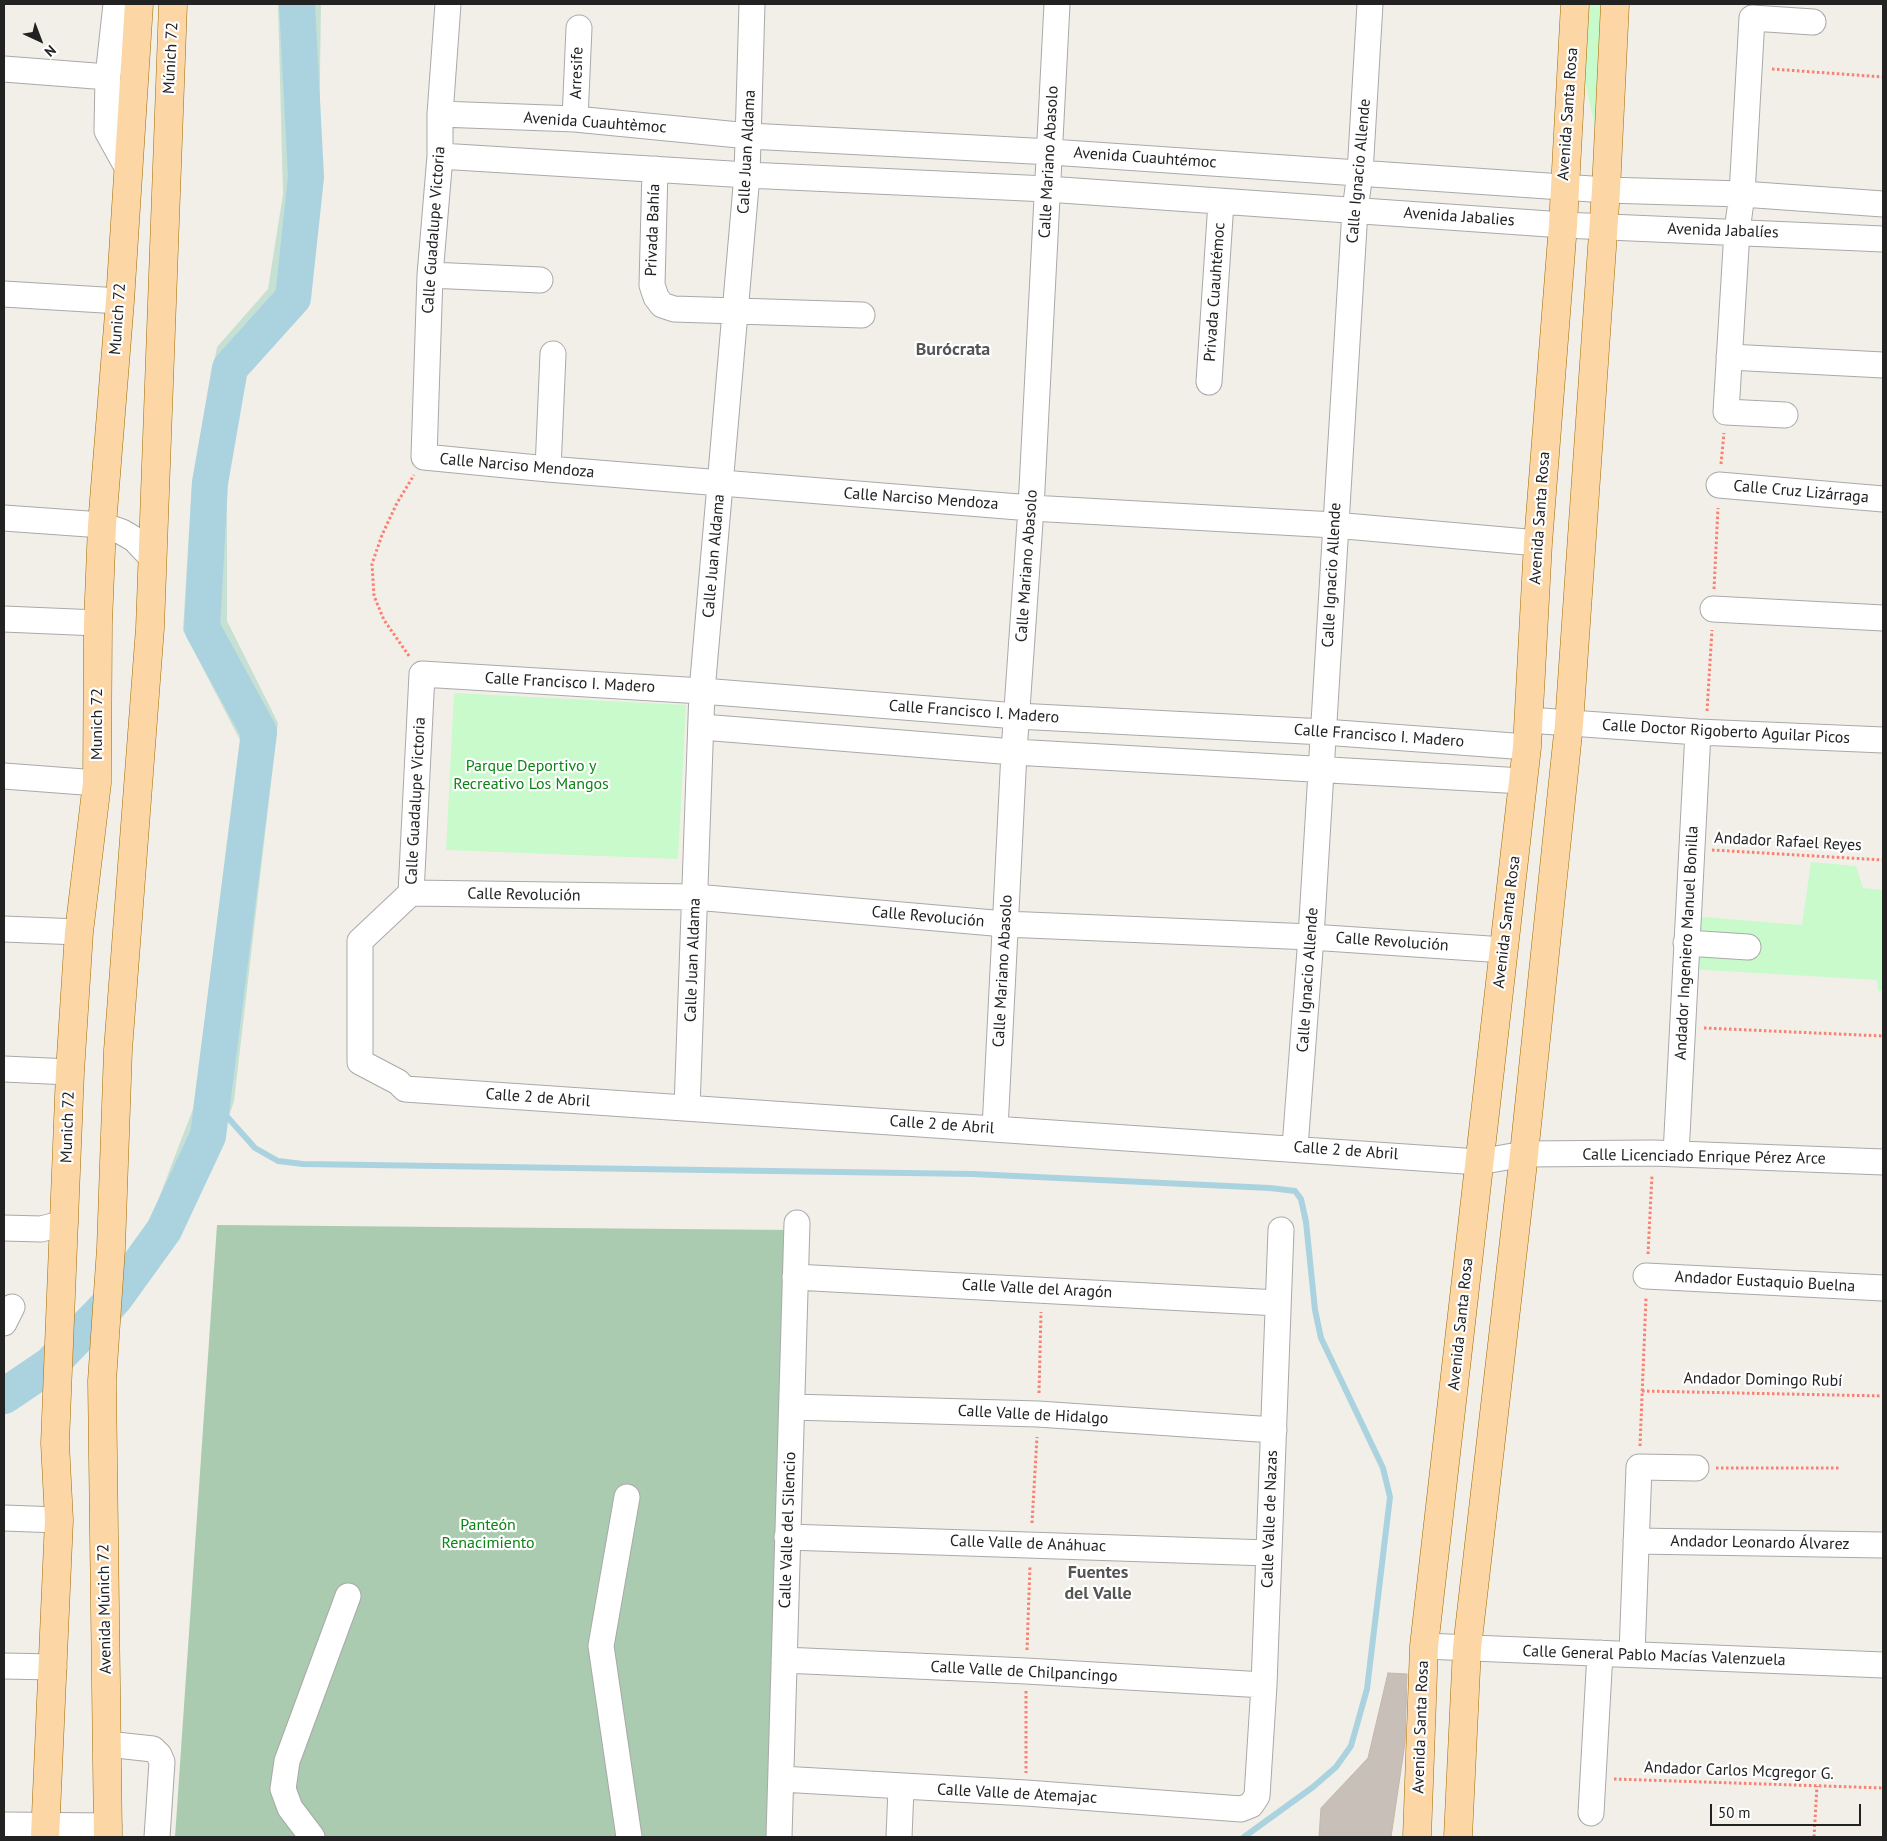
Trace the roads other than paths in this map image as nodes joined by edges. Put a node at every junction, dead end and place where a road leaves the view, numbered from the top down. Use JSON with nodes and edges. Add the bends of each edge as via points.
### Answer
{"nodes":[{"id":1,"x":116,"y":4,"type":"edge"},
{"id":2,"x":139,"y":4,"type":"edge"},
{"id":3,"x":173,"y":4,"type":"edge"},
{"id":4,"x":448,"y":4,"type":"edge"},
{"id":5,"x":752,"y":4,"type":"edge"},
{"id":6,"x":1056,"y":4,"type":"edge"},
{"id":7,"x":1370,"y":4,"type":"edge"},
{"id":8,"x":1575,"y":4,"type":"edge"},
{"id":9,"x":1615,"y":4,"type":"edge"},
{"id":10,"x":1813,"y":22,"type":"dead end"},
{"id":11,"x":579,"y":28,"type":"dead end"},
{"id":12,"x":4,"y":69,"type":"edge"},
{"id":13,"x":108,"y":77,"type":"junction"},
{"id":14,"x":440,"y":114,"type":"junction"},
{"id":15,"x":575,"y":119,"type":"junction"},
{"id":16,"x":749,"y":136,"type":"junction"},
{"id":17,"x":1051,"y":152,"type":"junction"},
{"id":18,"x":440,"y":156,"type":"junction"},
{"id":19,"x":655,"y":168,"type":"junction"},
{"id":20,"x":128,"y":169,"type":"junction"},
{"id":21,"x":1360,"y":173,"type":"junction"},
{"id":22,"x":747,"y":175,"type":"junction"},
{"id":23,"x":1564,"y":187,"type":"junction"},
{"id":24,"x":1047,"y":189,"type":"junction"},
{"id":25,"x":1606,"y":190,"type":"junction"},
{"id":26,"x":1742,"y":194,"type":"junction"},
{"id":27,"x":1220,"y":202,"type":"junction"},
{"id":28,"x":1883,"y":204,"type":"edge"},
{"id":29,"x":1354,"y":210,"type":"junction"},
{"id":30,"x":1563,"y":225,"type":"junction"},
{"id":31,"x":1604,"y":226,"type":"junction"},
{"id":32,"x":1737,"y":231,"type":"junction"},
{"id":33,"x":1883,"y":238,"type":"edge"},
{"id":34,"x":430,"y":275,"type":"junction"},
{"id":35,"x":540,"y":280,"type":"dead end"},
{"id":36,"x":4,"y":294,"type":"edge"},
{"id":37,"x":120,"y":301,"type":"junction"},
{"id":38,"x":735,"y":309,"type":"junction"},
{"id":39,"x":862,"y":315,"type":"dead end"},
{"id":40,"x":553,"y":354,"type":"dead end"},
{"id":41,"x":1729,"y":357,"type":"junction"},
{"id":42,"x":1883,"y":365,"type":"edge"},
{"id":43,"x":1209,"y":382,"type":"dead end"},
{"id":44,"x":1785,"y":415,"type":"dead end"},
{"id":45,"x":424,"y":457,"type":"joint"},
{"id":46,"x":548,"y":469,"type":"junction"},
{"id":47,"x":720,"y":484,"type":"junction"},
{"id":48,"x":1719,"y":485,"type":"road end"},
{"id":49,"x":1883,"y":499,"type":"edge"},
{"id":50,"x":1031,"y":508,"type":"junction"},
{"id":51,"x":4,"y":518,"type":"edge"},
{"id":52,"x":102,"y":525,"type":"junction"},
{"id":53,"x":1334,"y":525,"type":"junction"},
{"id":54,"x":1538,"y":543,"type":"junction"},
{"id":55,"x":152,"y":559,"type":"junction"},
{"id":56,"x":1713,"y":608,"type":"dead end"},
{"id":57,"x":1883,"y":618,"type":"edge"},
{"id":58,"x":4,"y":619,"type":"edge"},
{"id":59,"x":98,"y":623,"type":"junction"},
{"id":60,"x":422,"y":674,"type":"joint"},
{"id":61,"x":702,"y":690,"type":"junction"},
{"id":62,"x":1017,"y":716,"type":"junction"},
{"id":63,"x":1569,"y":724,"type":"junction"},
{"id":64,"x":702,"y":727,"type":"junction"},
{"id":65,"x":1324,"y":732,"type":"junction"},
{"id":66,"x":1698,"y":732,"type":"junction"},
{"id":67,"x":1528,"y":733,"type":"junction"},
{"id":68,"x":1883,"y":740,"type":"edge"},
{"id":69,"x":1014,"y":752,"type":"junction"},
{"id":70,"x":1321,"y":768,"type":"junction"},
{"id":71,"x":4,"y":776,"type":"edge"},
{"id":72,"x":1523,"y":781,"type":"junction"},
{"id":73,"x":97,"y":783,"type":"junction"},
{"id":74,"x":411,"y":893,"type":"junction"},
{"id":75,"x":695,"y":898,"type":"junction"},
{"id":76,"x":1005,"y":924,"type":"junction"},
{"id":77,"x":4,"y":929,"type":"edge"},
{"id":78,"x":79,"y":932,"type":"junction"},
{"id":79,"x":1311,"y":937,"type":"junction"},
{"id":80,"x":1686,"y":943,"type":"junction"},
{"id":81,"x":1748,"y":947,"type":"dead end"},
{"id":82,"x":1504,"y":950,"type":"junction"},
{"id":83,"x":4,"y":1069,"type":"edge"},
{"id":84,"x":70,"y":1072,"type":"junction"},
{"id":85,"x":405,"y":1089,"type":"joint"},
{"id":86,"x":687,"y":1108,"type":"junction"},
{"id":87,"x":995,"y":1129,"type":"junction"},
{"id":88,"x":1295,"y":1147,"type":"junction"},
{"id":89,"x":1524,"y":1154,"type":"junction"},
{"id":90,"x":1665,"y":1154,"type":"junction"},
{"id":91,"x":1479,"y":1162,"type":"junction"},
{"id":92,"x":1883,"y":1162,"type":"edge"},
{"id":93,"x":65,"y":1223,"type":"junction"},
{"id":94,"x":797,"y":1224,"type":"dead end"},
{"id":95,"x":4,"y":1228,"type":"edge"},
{"id":96,"x":1281,"y":1230,"type":"dead end"},
{"id":97,"x":1646,"y":1276,"type":"road end"},
{"id":98,"x":795,"y":1277,"type":"junction"},
{"id":99,"x":1883,"y":1288,"type":"edge"},
{"id":100,"x":1278,"y":1303,"type":"junction"},
{"id":101,"x":792,"y":1407,"type":"junction"},
{"id":102,"x":1274,"y":1430,"type":"junction"},
{"id":103,"x":1696,"y":1468,"type":"road end"},
{"id":104,"x":627,"y":1497,"type":"dead end"},
{"id":105,"x":4,"y":1518,"type":"edge"},
{"id":106,"x":59,"y":1520,"type":"junction"},
{"id":107,"x":787,"y":1537,"type":"junction"},
{"id":108,"x":1636,"y":1541,"type":"junction"},
{"id":109,"x":1883,"y":1545,"type":"edge"},
{"id":110,"x":1268,"y":1553,"type":"junction"},
{"id":111,"x":348,"y":1596,"type":"dead end"},
{"id":112,"x":1424,"y":1646,"type":"junction"},
{"id":113,"x":1467,"y":1648,"type":"junction"},
{"id":114,"x":1600,"y":1653,"type":"junction"},
{"id":115,"x":1632,"y":1654,"type":"junction"},
{"id":116,"x":784,"y":1660,"type":"junction"},
{"id":117,"x":1883,"y":1665,"type":"edge"},
{"id":118,"x":4,"y":1666,"type":"edge"},
{"id":119,"x":54,"y":1668,"type":"junction"},
{"id":120,"x":1264,"y":1685,"type":"junction"},
{"id":121,"x":107,"y":1744,"type":"junction"},
{"id":122,"x":782,"y":1779,"type":"junction"},
{"id":123,"x":901,"y":1788,"type":"junction"},
{"id":124,"x":1251,"y":1805,"type":"joint"},
{"id":125,"x":1591,"y":1813,"type":"dead end"},
{"id":126,"x":4,"y":1825,"type":"edge"},
{"id":127,"x":45,"y":1832,"type":"edge"},
{"id":128,"x":108,"y":1832,"type":"edge"},
{"id":129,"x":157,"y":1837,"type":"edge"},
{"id":130,"x":312,"y":1837,"type":"edge"},
{"id":131,"x":628,"y":1837,"type":"edge"},
{"id":132,"x":780,"y":1837,"type":"edge"},
{"id":133,"x":899,"y":1837,"type":"edge"},
{"id":134,"x":1417,"y":1837,"type":"edge"},
{"id":135,"x":1458,"y":1837,"type":"edge"}],
"edges":[{"from":1,"to":13,"type":"street"},
{"from":2,"to":20,"type":"main road","name":"Munich 72"},
{"from":3,"to":55,"type":"main road","name":"Múnich 72"},
{"from":4,"to":14,"type":"street","name":"Calle Guadalupe Victoria"},
{"from":5,"to":16,"type":"street","name":"Calle Juan Aldama"},
{"from":6,"to":17,"type":"street","name":"Calle Mariano Abasolo"},
{"from":7,"to":21,"type":"street","name":"Calle Ignacio Allende"},
{"from":8,"to":23,"type":"main road","name":"Avenida Santa Rosa"},
{"from":9,"to":25,"type":"main road"},
{"from":10,"to":26,"type":"street","via":[[1752,18]]},
{"from":11,"to":15,"type":"street","name":"Arresife"},
{"from":12,"to":13,"type":"street"},
{"from":13,"to":20,"type":"street","via":[[107,131]]},
{"from":14,"to":15,"type":"street","name":"Avenida Cuauhtèmoc"},
{"from":14,"to":18,"type":"street","name":"Calle Guadalupe Victoria"},
{"from":15,"to":16,"type":"street","name":"Avenida Cuauhtèmoc"},
{"from":16,"to":17,"type":"street","name":"Avenida Cuauhtémoc"},
{"from":16,"to":22,"type":"street","name":"Calle Juan Aldama"},
{"from":17,"to":21,"type":"street","name":"Avenida Cuauhtémoc"},
{"from":17,"to":24,"type":"street","name":"Calle Mariano Abasolo"},
{"from":18,"to":19,"type":"street"},
{"from":18,"to":34,"type":"street","name":"Calle Guadalupe Victoria"},
{"from":19,"to":22,"type":"street"},
{"from":19,"to":38,"type":"street","name":"Privada Bahía","via":[[652,285],[656,297],[674,309]]},
{"from":20,"to":37,"type":"main road","name":"Munich 72"},
{"from":21,"to":23,"type":"street"},
{"from":21,"to":29,"type":"street","name":"Calle Ignacio Allende"},
{"from":22,"to":24,"type":"street"},
{"from":22,"to":38,"type":"street","name":"Calle Juan Aldama"},
{"from":23,"to":25,"type":"street"},
{"from":23,"to":30,"type":"main road","name":"Avenida Santa Rosa"},
{"from":24,"to":27,"type":"street"},
{"from":24,"to":50,"type":"street","name":"Calle Mariano Abasolo"},
{"from":25,"to":26,"type":"street"},
{"from":25,"to":31,"type":"main road"},
{"from":26,"to":28,"type":"street"},
{"from":26,"to":32,"type":"street"},
{"from":27,"to":29,"type":"street"},
{"from":27,"to":43,"type":"street","name":"Privada Cuauhtémoc"},
{"from":29,"to":30,"type":"street","name":"Avenida Jabalies"},
{"from":29,"to":53,"type":"street","name":"Calle Ignacio Allende"},
{"from":30,"to":31,"type":"street","name":"Avenida Jabalíes"},
{"from":30,"to":54,"type":"main road","name":"Avenida Santa Rosa"},
{"from":31,"to":32,"type":"street","name":"Avenida Jabalíes"},
{"from":31,"to":63,"type":"main road"},
{"from":32,"to":33,"type":"street","name":"Avenida Jabalíes"},
{"from":32,"to":41,"type":"street"},
{"from":34,"to":35,"type":"street"},
{"from":34,"to":45,"type":"street","name":"Calle Guadalupe Victoria"},
{"from":36,"to":37,"type":"street"},
{"from":37,"to":52,"type":"main road","name":"Munich 72"},
{"from":38,"to":39,"type":"street","name":"Privada Bahía"},
{"from":38,"to":47,"type":"street","name":"Calle Juan Aldama"},
{"from":40,"to":46,"type":"street"},
{"from":41,"to":42,"type":"street"},
{"from":41,"to":44,"type":"street","via":[[1726,412]]},
{"from":45,"to":46,"type":"street","name":"Calle Narciso Mendoza"},
{"from":46,"to":47,"type":"street","name":"Calle Narciso Mendoza"},
{"from":47,"to":50,"type":"street","name":"Calle Narciso Mendoza"},
{"from":47,"to":61,"type":"street","name":"Calle Juan Aldama"},
{"from":48,"to":49,"type":"street","name":"Calle Cruz Lizárraga"},
{"from":50,"to":53,"type":"street","name":"Calle Narciso Mendoza"},
{"from":50,"to":62,"type":"street","name":"Calle Mariano Abasolo"},
{"from":51,"to":52,"type":"street"},
{"from":52,"to":55,"type":"street","via":[[134,539]]},
{"from":52,"to":59,"type":"main road","name":"Munich 72"},
{"from":53,"to":54,"type":"street","name":"Calle Narciso Mendoza"},
{"from":53,"to":65,"type":"street","name":"Calle Ignacio Allende"},
{"from":54,"to":67,"type":"main road","name":"Avenida Santa Rosa"},
{"from":55,"to":121,"type":"main road","name":"Avenida Múnich 72","via":[[150,628],[118,1050],[111,1248],[102,1381]]},
{"from":56,"to":57,"type":"street"},
{"from":58,"to":59,"type":"street"},
{"from":59,"to":73,"type":"main road","name":"Munich 72"},
{"from":60,"to":61,"type":"street","name":"Calle Francisco I. Madero"},
{"from":60,"to":74,"type":"street","name":"Calle Guadalupe Victoria"},
{"from":61,"to":62,"type":"street","name":"Calle Francisco I. Madero"},
{"from":61,"to":64,"type":"street","name":"Calle Juan Aldama"},
{"from":62,"to":65,"type":"street","name":"Calle Francisco I. Madero"},
{"from":62,"to":69,"type":"street","name":"Calle Mariano Abasolo"},
{"from":63,"to":66,"type":"street","name":"Calle Doctor Rigoberto Aguilar Picos"},
{"from":63,"to":67,"type":"street","name":"Calle Doctor Rigoberto Aguilar Picos"},
{"from":63,"to":89,"type":"main road"},
{"from":64,"to":69,"type":"street"},
{"from":64,"to":75,"type":"street","name":"Calle Juan Aldama"},
{"from":65,"to":67,"type":"street","name":"Calle Francisco I. Madero"},
{"from":65,"to":70,"type":"street","name":"Calle Ignacio Allende"},
{"from":66,"to":68,"type":"street","name":"Calle Doctor Rigoberto Aguilar Picos"},
{"from":66,"to":80,"type":"street","name":"Andador Ingeniero Manuel Bonilla"},
{"from":67,"to":72,"type":"main road","name":"Avenida Santa Rosa"},
{"from":69,"to":70,"type":"street"},
{"from":69,"to":76,"type":"street","name":"Calle Mariano Abasolo"},
{"from":70,"to":72,"type":"street"},
{"from":70,"to":79,"type":"street","name":"Calle Ignacio Allende"},
{"from":71,"to":73,"type":"street"},
{"from":72,"to":82,"type":"main road","name":"Avenida Santa Rosa"},
{"from":73,"to":78,"type":"main road","name":"Munich 72"},
{"from":74,"to":75,"type":"street","name":"Calle Revolución"},
{"from":74,"to":85,"type":"street","name":"Calle Guadalupe Victoria","via":[[360,942],[360,1062]]},
{"from":75,"to":76,"type":"street","name":"Calle Revolución"},
{"from":75,"to":86,"type":"street","name":"Calle Juan Aldama"},
{"from":76,"to":79,"type":"street","name":"Calle Revolución"},
{"from":76,"to":87,"type":"street","name":"Calle Mariano Abasolo"},
{"from":77,"to":78,"type":"street"},
{"from":78,"to":84,"type":"main road","name":"Munich 72"},
{"from":79,"to":82,"type":"street","name":"Calle Revolución"},
{"from":79,"to":88,"type":"street","name":"Calle Ignacio Allende"},
{"from":80,"to":81,"type":"street"},
{"from":80,"to":90,"type":"street","name":"Andador Ingeniero Manuel Bonilla","via":[[1682,1027]]},
{"from":82,"to":91,"type":"main road","name":"Avenida Santa Rosa"},
{"from":83,"to":84,"type":"street"},
{"from":84,"to":93,"type":"main road","name":"Munich 72"},
{"from":85,"to":86,"type":"street","name":"Calle 2 de Abril"},
{"from":86,"to":87,"type":"street","name":"Calle 2 de Abril"},
{"from":87,"to":88,"type":"street","name":"Calle 2 de Abril"},
{"from":88,"to":91,"type":"street","name":"Calle 2 de Abril"},
{"from":89,"to":90,"type":"street","name":"Calle Licenciado Enrique Pérez Arce"},
{"from":89,"to":91,"type":"street","name":"Calle 2 de Abril"},
{"from":89,"to":113,"type":"main road"},
{"from":90,"to":92,"type":"street","name":"Calle Licenciado Enrique Pérez Arce"},
{"from":91,"to":112,"type":"main road","name":"Avenida Santa Rosa"},
{"from":93,"to":95,"type":"street","via":[[41,1229]]},
{"from":93,"to":106,"type":"main road","name":"Munich 72","via":[[55,1443]]},
{"from":94,"to":98,"type":"street","name":"Calle Valle del Silencio"},
{"from":96,"to":100,"type":"street","name":"Calle Valle de Nazas"},
{"from":97,"to":99,"type":"street","name":"Andador Eustaquio Buelna"},
{"from":98,"to":100,"type":"street","name":"Calle Valle del Aragón"},
{"from":98,"to":101,"type":"street","name":"Calle Valle del Silencio"},
{"from":100,"to":102,"type":"street","name":"Calle Valle de Nazas"},
{"from":101,"to":102,"type":"street","name":"Calle Valle de Hidalgo","via":[[1038,1414]]},
{"from":101,"to":107,"type":"street","name":"Calle Valle del Silencio"},
{"from":102,"to":110,"type":"street","name":"Calle Valle de Nazas"},
{"from":103,"to":108,"type":"street","via":[[1639,1467]]},
{"from":104,"to":131,"type":"street","via":[[602,1646]]},
{"from":105,"to":106,"type":"street"},
{"from":106,"to":119,"type":"main road"},
{"from":107,"to":110,"type":"street","name":"Calle Valle de Anáhuac"},
{"from":107,"to":116,"type":"street","name":"Calle Valle del Silencio"},
{"from":108,"to":109,"type":"street","name":"Andador Leonardo Álvarez"},
{"from":108,"to":115,"type":"street"},
{"from":110,"to":120,"type":"street","name":"Calle Valle de Nazas"},
{"from":111,"to":130,"type":"street","via":[[287,1761],[283,1789],[290,1808]]},
{"from":112,"to":113,"type":"street","name":"Calle General Pablo Macías Valenzuela"},
{"from":112,"to":134,"type":"main road","name":"Avenida Santa Rosa"},
{"from":113,"to":114,"type":"street","name":"Calle General Pablo Macías Valenzuela"},
{"from":113,"to":135,"type":"main road"},
{"from":114,"to":115,"type":"street","name":"Calle General Pablo Macías Valenzuela"},
{"from":114,"to":125,"type":"street"},
{"from":115,"to":117,"type":"street","name":"Calle General Pablo Macías Valenzuela"},
{"from":116,"to":120,"type":"street","name":"Calle Valle de Chilpancingo"},
{"from":116,"to":122,"type":"street","name":"Calle Valle del Silencio"},
{"from":118,"to":119,"type":"street"},
{"from":119,"to":127,"type":"main road"},
{"from":120,"to":124,"type":"street","name":"Calle Valle de Nazas","via":[[1257,1796]]},
{"from":121,"to":128,"type":"main road","name":"Avenida Múnich 72"},
{"from":121,"to":129,"type":"street","via":[[152,1749],[159,1755],[162,1762]]},
{"from":122,"to":123,"type":"street","name":"Calle Valle de Atemajac"},
{"from":122,"to":132,"type":"street","name":"Calle Valle del Silencio"},
{"from":123,"to":124,"type":"street","name":"Calle Valle de Atemajac","via":[[1241,1809]]},
{"from":123,"to":133,"type":"street"},
{"from":126,"to":127,"type":"street"},
{"from":127,"to":128,"type":"street"}]}
